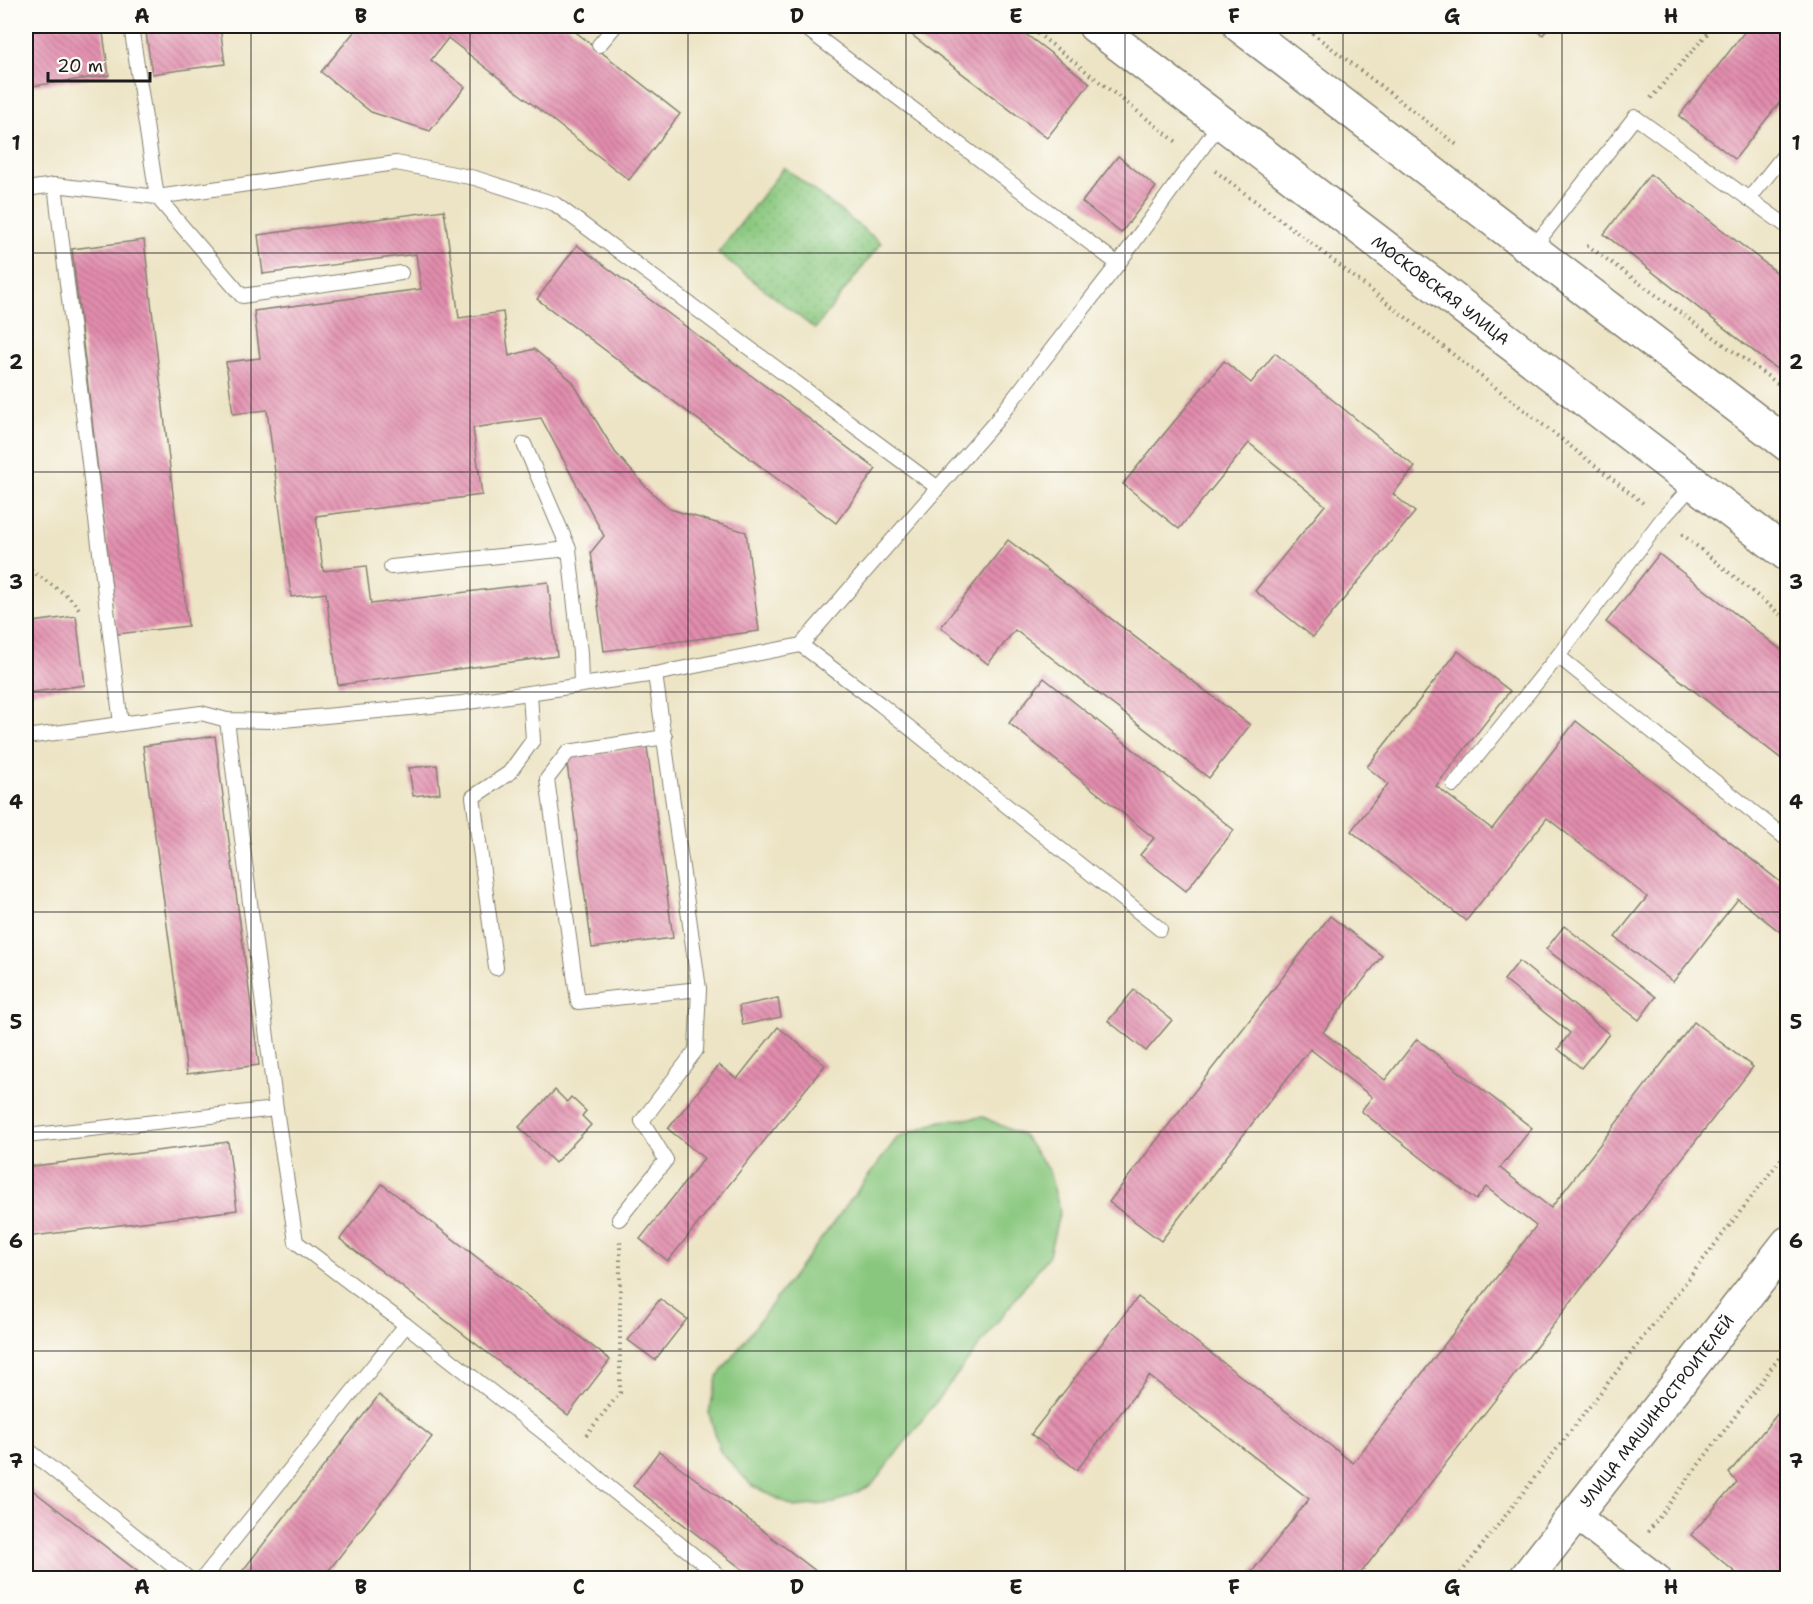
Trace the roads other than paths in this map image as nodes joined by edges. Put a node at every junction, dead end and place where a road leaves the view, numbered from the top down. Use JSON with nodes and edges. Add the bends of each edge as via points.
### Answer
{"nodes":[{"id":1,"x":131,"y":26,"type":"edge"},
{"id":2,"x":615,"y":26,"type":"edge"},
{"id":3,"x":803,"y":26,"type":"edge"},
{"id":4,"x":1095,"y":26,"type":"edge"},
{"id":5,"x":1240,"y":26,"type":"edge"},
{"id":6,"x":599,"y":45,"type":"dead end"},
{"id":7,"x":1221,"y":122,"type":"junction"},
{"id":8,"x":1788,"y":150,"type":"edge"},
{"id":9,"x":55,"y":185,"type":"junction"},
{"id":10,"x":26,"y":189,"type":"edge"},
{"id":11,"x":157,"y":197,"type":"junction"},
{"id":12,"x":1749,"y":199,"type":"junction"},
{"id":13,"x":1788,"y":227,"type":"edge"},
{"id":14,"x":1532,"y":249,"type":"junction"},
{"id":15,"x":1118,"y":264,"type":"junction"},
{"id":16,"x":401,"y":273,"type":"dead end"},
{"id":17,"x":524,"y":444,"type":"dead end"},
{"id":18,"x":1788,"y":445,"type":"edge"},
{"id":19,"x":1694,"y":484,"type":"junction"},
{"id":20,"x":938,"y":488,"type":"junction"},
{"id":21,"x":569,"y":549,"type":"junction"},
{"id":22,"x":1788,"y":555,"type":"edge"},
{"id":23,"x":391,"y":567,"type":"dead end"},
{"id":24,"x":801,"y":645,"type":"junction"},
{"id":25,"x":1558,"y":656,"type":"junction"},
{"id":26,"x":655,"y":674,"type":"junction"},
{"id":27,"x":581,"y":684,"type":"junction"},
{"id":28,"x":530,"y":694,"type":"junction"},
{"id":29,"x":227,"y":720,"type":"junction"},
{"id":30,"x":121,"y":724,"type":"junction"},
{"id":31,"x":26,"y":737,"type":"edge"},
{"id":32,"x":665,"y":737,"type":"junction"},
{"id":33,"x":1454,"y":785,"type":"dead end"},
{"id":34,"x":1788,"y":840,"type":"edge"},
{"id":35,"x":1160,"y":929,"type":"dead end"},
{"id":36,"x":496,"y":968,"type":"dead end"},
{"id":37,"x":699,"y":989,"type":"junction"},
{"id":38,"x":276,"y":1110,"type":"junction"},
{"id":39,"x":26,"y":1136,"type":"edge"},
{"id":40,"x":619,"y":1219,"type":"road end"},
{"id":41,"x":1788,"y":1243,"type":"edge"},
{"id":42,"x":406,"y":1325,"type":"junction"},
{"id":43,"x":26,"y":1448,"type":"edge"},
{"id":44,"x":1575,"y":1515,"type":"junction"},
{"id":45,"x":188,"y":1578,"type":"edge"},
{"id":46,"x":203,"y":1578,"type":"edge"},
{"id":47,"x":722,"y":1578,"type":"edge"},
{"id":48,"x":1526,"y":1578,"type":"edge"},
{"id":49,"x":1657,"y":1578,"type":"edge"}],
"edges":[{"from":1,"to":11,"type":"lane"},
{"from":2,"to":6,"type":"lane"},
{"from":3,"to":15,"type":"lane"},
{"from":4,"to":7,"type":"main road","name":"МОСКОВСКАЯ УЛИЦА"},
{"from":5,"to":14,"type":"main road"},
{"from":7,"to":15,"type":"lane"},
{"from":7,"to":19,"type":"main road","name":"МОСКОВСКАЯ УЛИЦА"},
{"from":8,"to":12,"type":"lane"},
{"from":9,"to":10,"type":"lane"},
{"from":9,"to":11,"type":"lane"},
{"from":9,"to":30,"type":"lane"},
{"from":11,"to":16,"type":"lane","via":[[242,296]]},
{"from":11,"to":20,"type":"lane","via":[[396,163],[475,178],[555,204]]},
{"from":12,"to":13,"type":"lane"},
{"from":12,"to":14,"type":"lane","via":[[1635,117]]},
{"from":14,"to":18,"type":"main road"},
{"from":15,"to":20,"type":"lane","via":[[996,421]]},
{"from":17,"to":21,"type":"lane"},
{"from":19,"to":22,"type":"main road","name":"МОСКОВСКАЯ УЛИЦА"},
{"from":19,"to":25,"type":"lane","via":[[1662,519]]},
{"from":20,"to":24,"type":"lane"},
{"from":21,"to":23,"type":"lane"},
{"from":21,"to":27,"type":"lane"},
{"from":24,"to":26,"type":"lane"},
{"from":24,"to":35,"type":"lane"},
{"from":25,"to":33,"type":"lane"},
{"from":25,"to":34,"type":"lane"},
{"from":26,"to":27,"type":"lane"},
{"from":26,"to":32,"type":"lane"},
{"from":27,"to":28,"type":"lane"},
{"from":28,"to":29,"type":"lane","via":[[273,721]]},
{"from":28,"to":36,"type":"lane","via":[[533,740],[509,773],[473,797]]},
{"from":29,"to":30,"type":"lane","via":[[201,713]]},
{"from":29,"to":38,"type":"lane"},
{"from":30,"to":31,"type":"lane"},
{"from":32,"to":37,"type":"lane"},
{"from":32,"to":37,"type":"lane","via":[[568,752],[547,779],[578,1002]]},
{"from":37,"to":40,"type":"lane","via":[[696,1050],[642,1121],[666,1160]]},
{"from":38,"to":39,"type":"lane"},
{"from":38,"to":42,"type":"lane","via":[[296,1242]]},
{"from":41,"to":44,"type":"main road","name":"УЛИЦА МАШИНОСТРОИТЕЛЕЙ"},
{"from":42,"to":46,"type":"lane"},
{"from":42,"to":47,"type":"lane"},
{"from":43,"to":45,"type":"lane"},
{"from":44,"to":48,"type":"main road","name":"УЛИЦА МАШИНОСТРОИТЕЛЕЙ"},
{"from":44,"to":49,"type":"street"}]}
